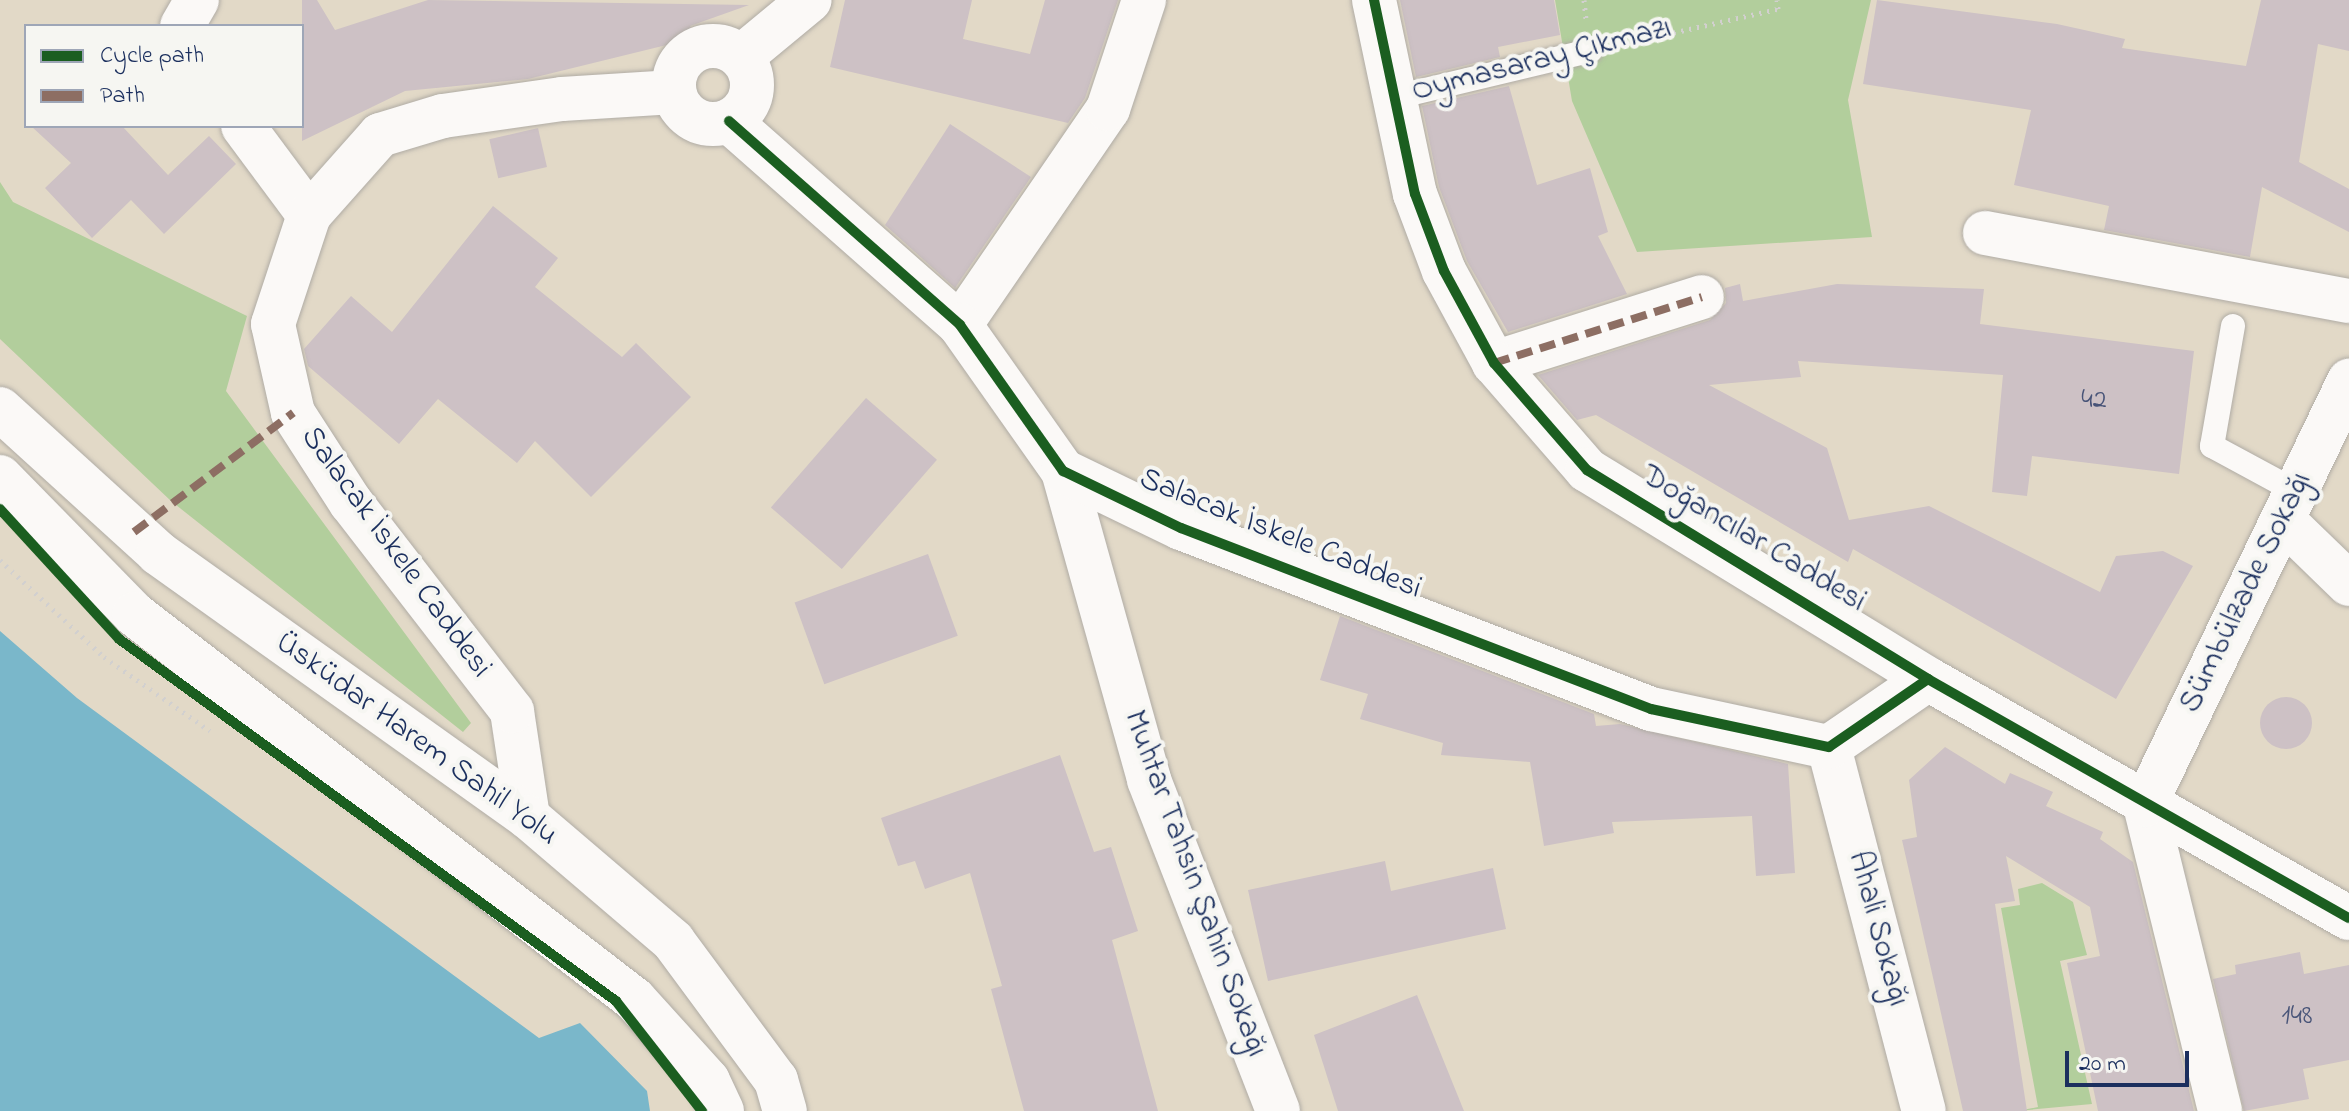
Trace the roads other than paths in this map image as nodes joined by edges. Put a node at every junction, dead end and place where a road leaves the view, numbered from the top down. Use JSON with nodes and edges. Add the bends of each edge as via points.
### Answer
{"nodes":[{"id":1,"x":197,"y":0,"type":"edge"},
{"id":2,"x":810,"y":0,"type":"edge"},
{"id":3,"x":1144,"y":0,"type":"edge"},
{"id":4,"x":1374,"y":0,"type":"edge"},
{"id":5,"x":183,"y":24,"type":"edge"},
{"id":6,"x":1590,"y":51,"type":"road end"},
{"id":7,"x":741,"y":57,"type":"junction"},
{"id":8,"x":674,"y":92,"type":"junction"},
{"id":9,"x":1392,"y":98,"type":"junction"},
{"id":10,"x":729,"y":121,"type":"junction"},
{"id":11,"x":244,"y":128,"type":"edge"},
{"id":12,"x":309,"y":215,"type":"junction"},
{"id":13,"x":1985,"y":233,"type":"dead end"},
{"id":14,"x":1702,"y":297,"type":"dead end"},
{"id":15,"x":2349,"y":301,"type":"edge"},
{"id":16,"x":960,"y":325,"type":"junction"},
{"id":17,"x":2233,"y":326,"type":"dead end"},
{"id":18,"x":1494,"y":363,"type":"junction"},
{"id":19,"x":2349,"y":381,"type":"edge"},
{"id":20,"x":0,"y":409,"type":"edge"},
{"id":21,"x":1063,"y":471,"type":"junction"},
{"id":22,"x":0,"y":477,"type":"edge"},
{"id":23,"x":2290,"y":506,"type":"junction"},
{"id":24,"x":2349,"y":584,"type":"edge"},
{"id":25,"x":1928,"y":679,"type":"junction"},
{"id":26,"x":1829,"y":747,"type":"junction"},
{"id":27,"x":2145,"y":805,"type":"junction"},
{"id":28,"x":528,"y":817,"type":"junction"},
{"id":29,"x":2349,"y":918,"type":"edge"},
{"id":30,"x":722,"y":1111,"type":"edge"},
{"id":31,"x":785,"y":1111,"type":"edge"},
{"id":32,"x":1278,"y":1111,"type":"edge"},
{"id":33,"x":1924,"y":1111,"type":"edge"},
{"id":34,"x":2220,"y":1111,"type":"edge"}],
"edges":[{"from":1,"to":5,"type":"street"},
{"from":2,"to":7,"type":"street"},
{"from":3,"to":16,"type":"street","via":[[1108,109]]},
{"from":4,"to":9,"type":"street","name":"Doğancılar Caddesi"},
{"from":6,"to":9,"type":"lane","name":"Oymasaray Çıkmazı"},
{"from":7,"to":8,"type":"street","via":[[719,46],[695,49],[678,68]]},
{"from":7,"to":10,"type":"street","via":[[752,93]]},
{"from":8,"to":10,"type":"street","via":[[694,120]]},
{"from":8,"to":12,"type":"street","name":"Salacak İskele Caddesi","via":[[532,103],[380,135]]},
{"from":9,"to":18,"type":"street","name":"Doğancılar Caddesi","via":[[1415,194],[1444,271]]},
{"from":10,"to":16,"type":"street","name":"Salacak İskele Caddesi"},
{"from":11,"to":12,"type":"street"},
{"from":12,"to":28,"type":"street","name":"Salacak İskele Caddesi","via":[[273,324],[293,413],[351,503],[512,711]]},
{"from":13,"to":15,"type":"street"},
{"from":14,"to":18,"type":"street"},
{"from":16,"to":21,"type":"street","name":"Salacak İskele Caddesi"},
{"from":17,"to":23,"type":"lane","via":[[2212,446]]},
{"from":18,"to":25,"type":"street","name":"Doğancılar Caddesi","via":[[1587,470]]},
{"from":19,"to":23,"type":"street","name":"Sümbülzade Sokağı"},
{"from":20,"to":28,"type":"street","name":"Üsküdar Harem Sahil Yolu","via":[[158,553]]},
{"from":21,"to":26,"type":"street","name":"Salacak İskele Caddesi","via":[[1181,528],[1651,709]]},
{"from":21,"to":32,"type":"street","name":"Muhtar Tahsin Şahin Sokağı","via":[[1149,780]]},
{"from":22,"to":30,"type":"street","via":[[134,614],[634,999],[708,1081]]},
{"from":23,"to":24,"type":"street"},
{"from":23,"to":27,"type":"street","name":"Sümbülzade Sokağı"},
{"from":25,"to":26,"type":"street"},
{"from":25,"to":27,"type":"street","name":"Doğancılar Caddesi"},
{"from":26,"to":33,"type":"street","name":"Ahali Sokağı"},
{"from":27,"to":29,"type":"street","name":"Doğancılar Caddesi"},
{"from":27,"to":34,"type":"street"},
{"from":28,"to":31,"type":"street","name":"Üsküdar Harem Sahil Yolu","via":[[673,941],[776,1080]]}]}
